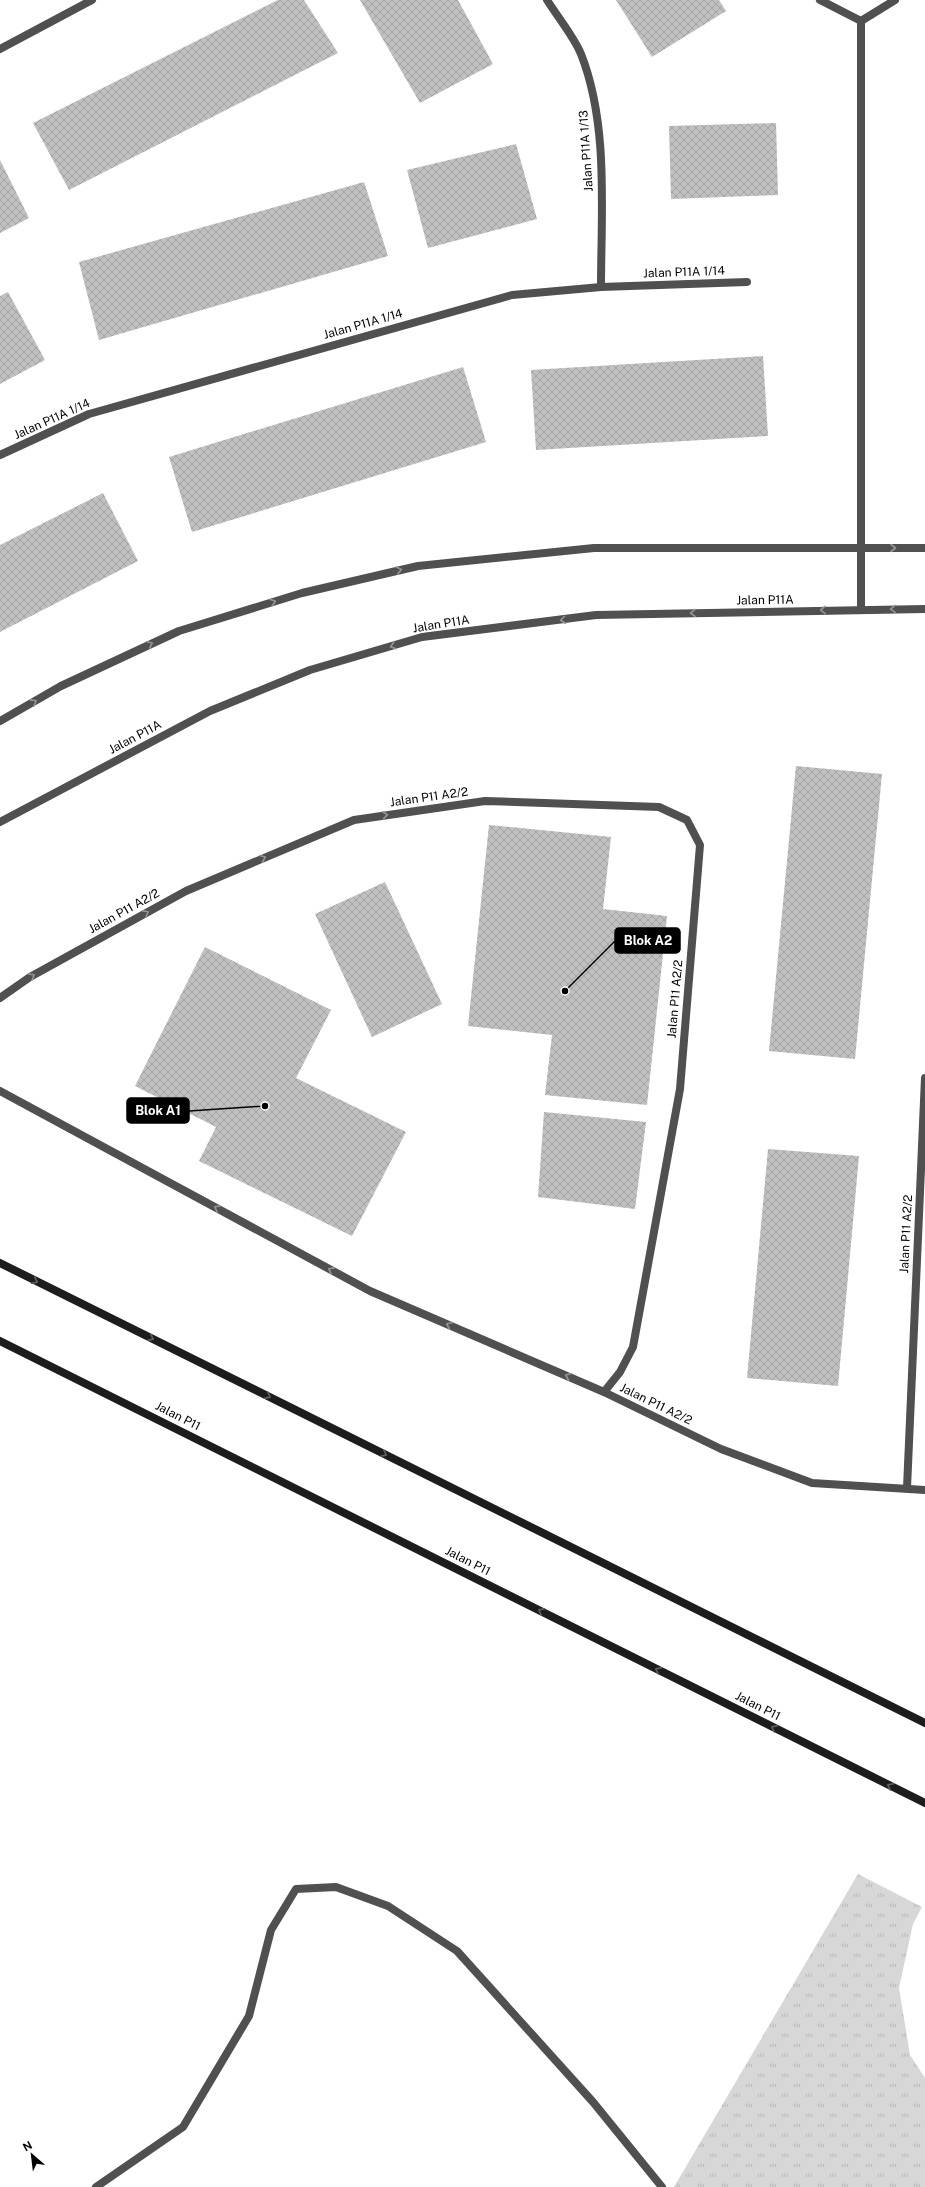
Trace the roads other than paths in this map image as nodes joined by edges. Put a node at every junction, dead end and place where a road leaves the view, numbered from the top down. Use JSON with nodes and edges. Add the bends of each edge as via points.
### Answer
{"nodes":[{"id":1,"x":92,"y":0,"type":"edge"},
{"id":2,"x":547,"y":0,"type":"edge"},
{"id":3,"x":820,"y":0,"type":"edge"},
{"id":4,"x":895,"y":0,"type":"edge"},
{"id":5,"x":861,"y":21,"type":"junction"},
{"id":6,"x":0,"y":49,"type":"edge"},
{"id":7,"x":747,"y":282,"type":"dead end"},
{"id":8,"x":601,"y":287,"type":"junction"},
{"id":9,"x":0,"y":455,"type":"edge"},
{"id":10,"x":861,"y":548,"type":"junction"},
{"id":11,"x":925,"y":548,"type":"edge"},
{"id":12,"x":925,"y":609,"type":"edge"},
{"id":13,"x":862,"y":610,"type":"junction"},
{"id":14,"x":0,"y":721,"type":"edge"},
{"id":15,"x":0,"y":822,"type":"edge"},
{"id":16,"x":0,"y":998,"type":"edge"},
{"id":17,"x":925,"y":1078,"type":"edge"},
{"id":18,"x":0,"y":1091,"type":"edge"},
{"id":19,"x":923,"y":1161,"type":"edge"},
{"id":20,"x":0,"y":1263,"type":"edge"},
{"id":21,"x":0,"y":1341,"type":"edge"},
{"id":22,"x":604,"y":1392,"type":"junction"},
{"id":23,"x":906,"y":1488,"type":"junction"},
{"id":24,"x":925,"y":1490,"type":"edge"},
{"id":25,"x":925,"y":1723,"type":"edge"},
{"id":26,"x":925,"y":1803,"type":"edge"},
{"id":27,"x":96,"y":2187,"type":"edge"},
{"id":28,"x":662,"y":2187,"type":"edge"}],
"edges":[{"from":1,"to":6,"type":"street"},
{"from":2,"to":8,"type":"street","name":"Jalan P11A 1/13","via":[[581,53],[597,114],[601,164]]},
{"from":3,"to":5,"type":"street"},
{"from":4,"to":5,"type":"street"},
{"from":5,"to":10,"type":"street"},
{"from":7,"to":8,"type":"street","name":"Jalan P11A 1/14"},
{"from":8,"to":9,"type":"street","name":"Jalan P11A 1/14","via":[[512,295],[496,299],[89,414]]},
{"from":10,"to":11,"type":"street","one_way":true},
{"from":10,"to":13,"type":"street"},
{"from":14,"to":10,"type":"street","one_way":true,"via":[[61,686],[179,631],[302,593],[418,566],[594,548]]},
{"from":12,"to":13,"type":"street","name":"Jalan P11A","one_way":true},
{"from":13,"to":15,"type":"street","name":"Jalan P11A","one_way":true,"via":[[596,615],[422,637],[310,670],[210,711]]},
{"from":16,"to":22,"type":"street","name":"Jalan P11 A2/2","one_way":true,"via":[[30,977],[186,890],[354,820],[485,801],[659,807],[687,820],[700,845],[680,1089],[633,1347],[620,1372]]},
{"from":17,"to":19,"type":"street","name":"Jalan P11 A2/2"},
{"from":22,"to":18,"type":"street","one_way":true,"via":[[370,1291]]},
{"from":19,"to":23,"type":"street","name":"Jalan P11 A2/2"},
{"from":20,"to":25,"type":"main road","one_way":true},
{"from":26,"to":21,"type":"main road","name":"Jalan P11","one_way":true},
{"from":22,"to":23,"type":"street","name":"Jalan P11 A2/2","via":[[721,1449],[812,1484]]},
{"from":23,"to":24,"type":"street","name":"Jalan P11 A2/2"},
{"from":27,"to":28,"type":"street","via":[[183,2127],[249,2016],[271,1930],[296,1889],[336,1887],[388,1906],[457,1951],[593,2102]]}]}
